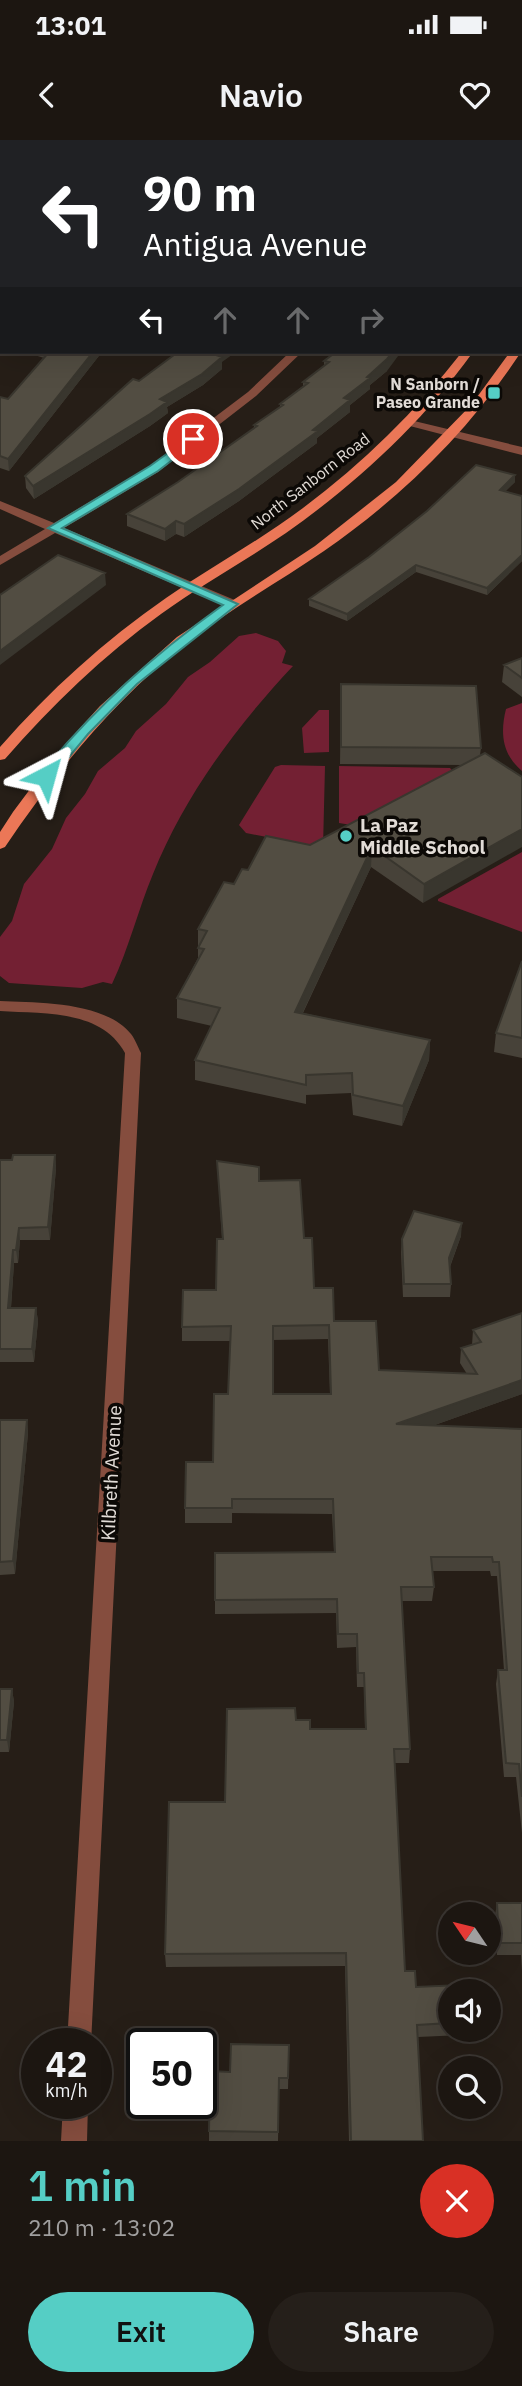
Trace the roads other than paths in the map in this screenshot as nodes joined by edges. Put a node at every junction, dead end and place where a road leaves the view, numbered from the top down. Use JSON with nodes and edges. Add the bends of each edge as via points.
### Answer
{"nodes":[{"id":1,"x":294,"y":354,"type":"edge"},
{"id":2,"x":465,"y":354,"type":"edge"},
{"id":3,"x":514,"y":354,"type":"edge"},
{"id":4,"x":410,"y":423,"type":"junction"},
{"id":5,"x":449,"y":434,"type":"junction"},
{"id":6,"x":522,"y":450,"type":"edge"},
{"id":7,"x":0,"y":505,"type":"edge"},
{"id":8,"x":54,"y":528,"type":"junction"},
{"id":9,"x":0,"y":561,"type":"edge"},
{"id":10,"x":190,"y":587,"type":"junction"},
{"id":11,"x":232,"y":604,"type":"junction"},
{"id":12,"x":0,"y":756,"type":"edge"},
{"id":13,"x":0,"y":844,"type":"edge"},
{"id":14,"x":0,"y":1006,"type":"edge"},
{"id":15,"x":80,"y":2028,"type":"edge"},
{"id":16,"x":75,"y":2119,"type":"edge"},
{"id":17,"x":74,"y":2141,"type":"edge"}],
"edges":[{"from":1,"to":8,"type":"street","via":[[252,394],[154,469]]},
{"from":2,"to":4,"type":"main road","name":"North Sanborn Road"},
{"from":3,"to":5,"type":"main road","via":[[487,394]]},
{"from":4,"to":5,"type":"street"},
{"from":4,"to":10,"type":"main road","name":"North Sanborn Road","via":[[284,528]]},
{"from":5,"to":6,"type":"street"},
{"from":5,"to":11,"type":"main road","via":[[362,517]]},
{"from":7,"to":8,"type":"street"},
{"from":8,"to":9,"type":"street"},
{"from":8,"to":10,"type":"street"},
{"from":10,"to":11,"type":"street"},
{"from":10,"to":12,"type":"main road","name":"North Sanborn Road","via":[[88,667]]},
{"from":11,"to":13,"type":"main road","via":[[106,707],[58,761]]},
{"from":14,"to":15,"type":"street","name":"Kilbreth Avenue","via":[[100,1020],[125,1035],[133,1054]]},
{"from":16,"to":17,"type":"street"}]}
